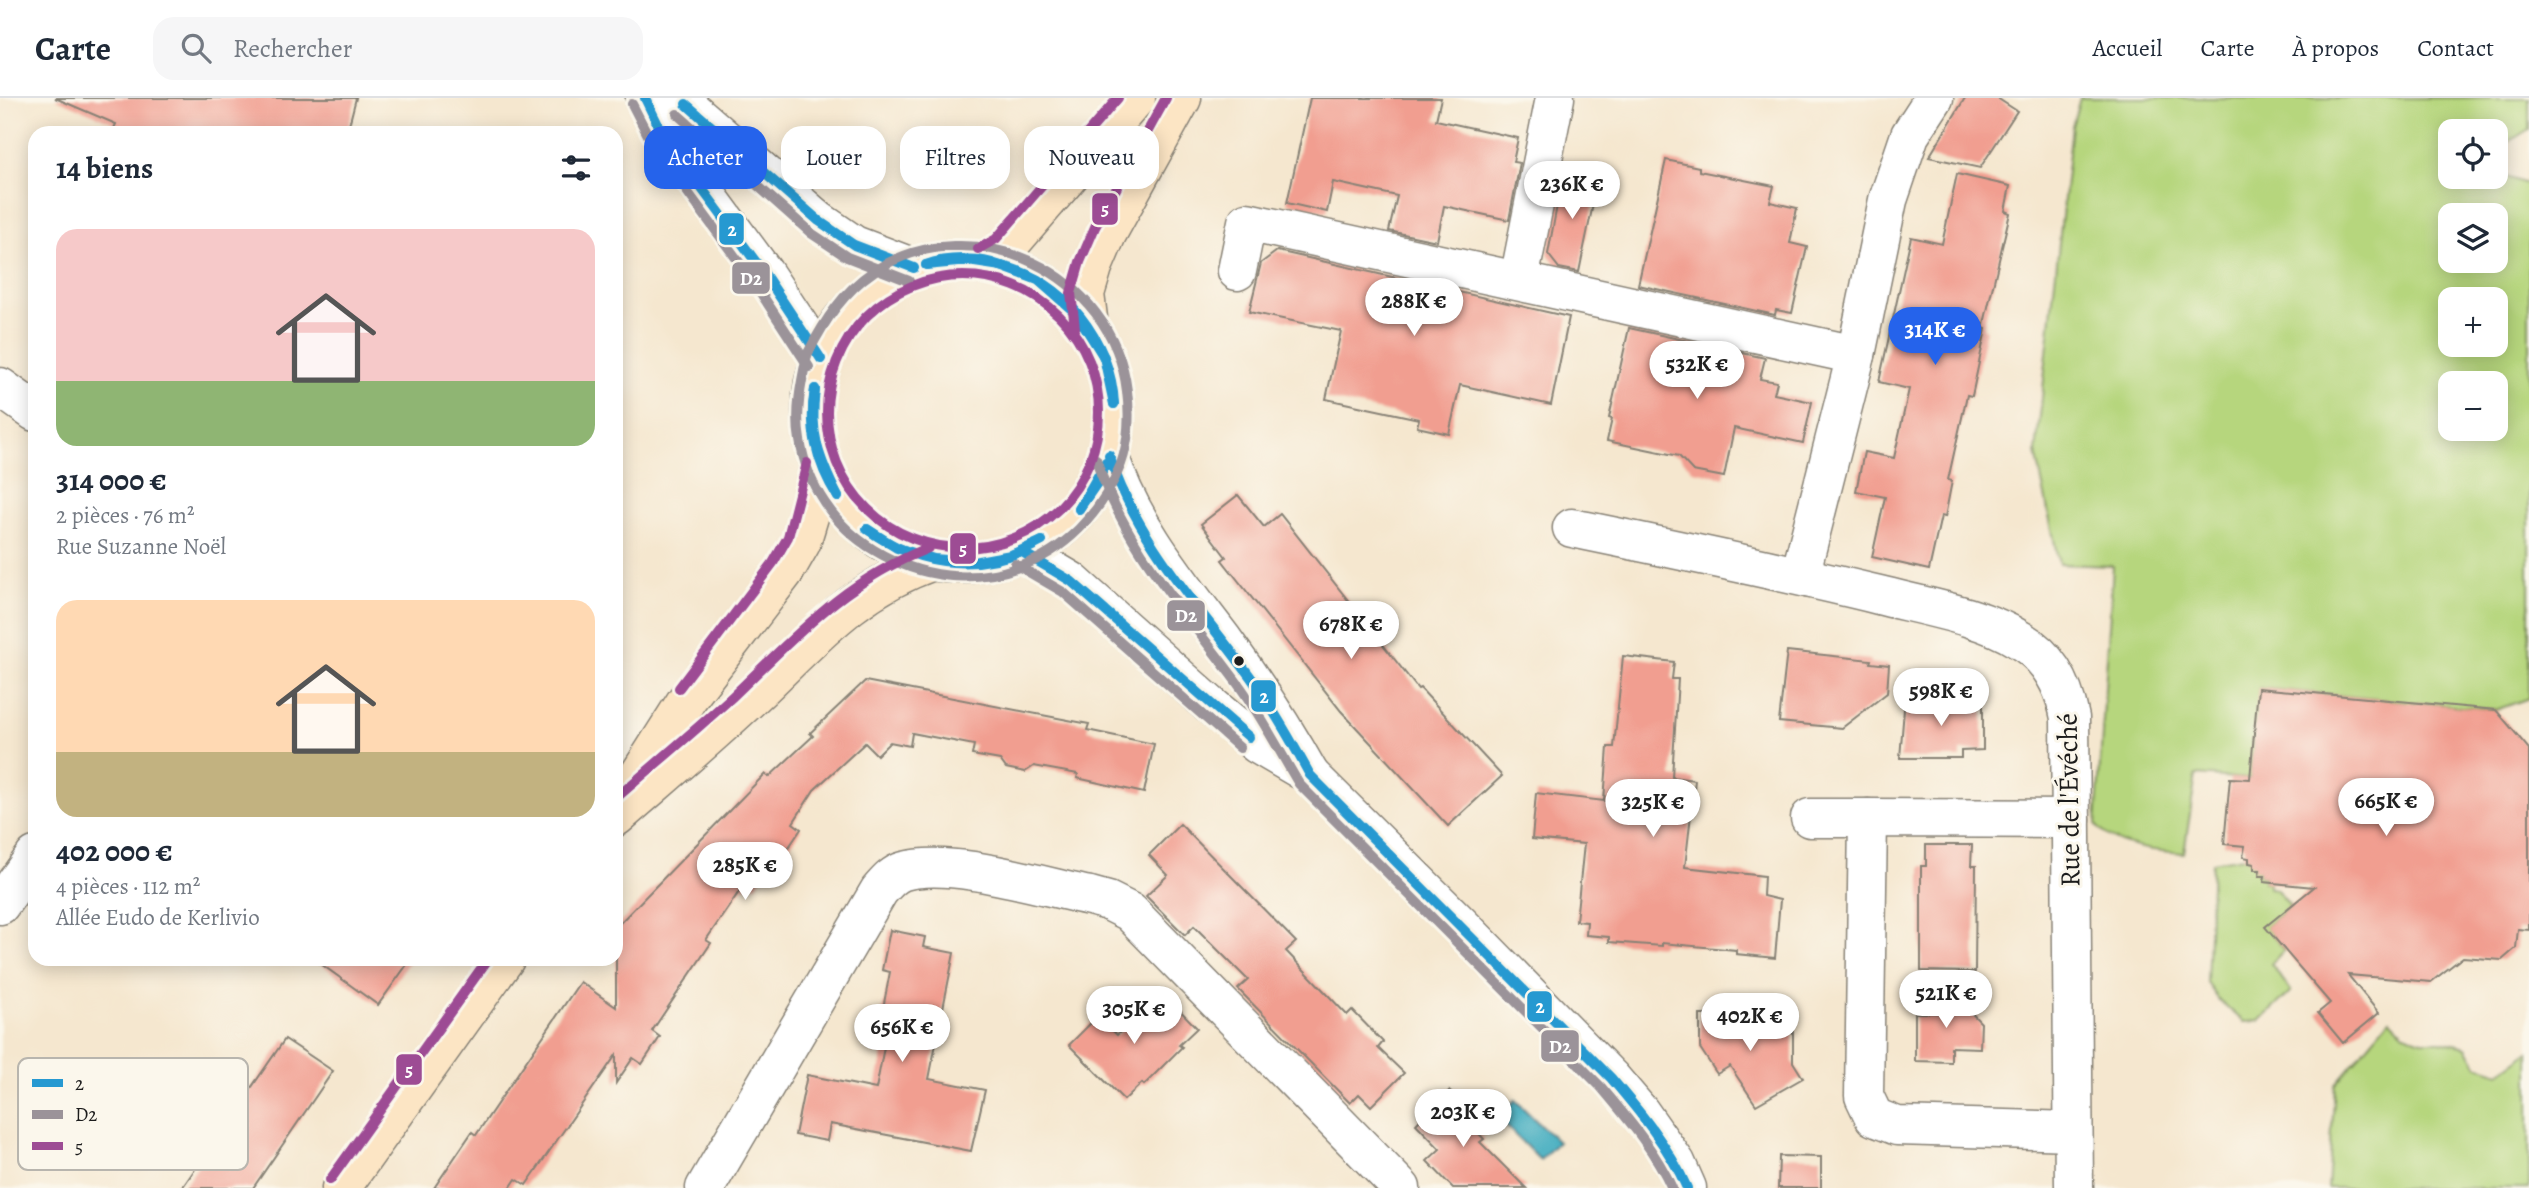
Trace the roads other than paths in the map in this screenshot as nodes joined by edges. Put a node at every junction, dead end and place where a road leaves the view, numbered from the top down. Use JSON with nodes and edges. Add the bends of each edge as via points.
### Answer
{"nodes":[{"id":1,"x":645,"y":98,"type":"edge"},
{"id":2,"x":678,"y":98,"type":"edge"},
{"id":3,"x":1136,"y":98,"type":"edge"},
{"id":4,"x":1182,"y":98,"type":"edge"},
{"id":5,"x":1555,"y":98,"type":"edge"},
{"id":6,"x":1934,"y":98,"type":"edge"},
{"id":7,"x":984,"y":261,"type":"junction"},
{"id":8,"x":914,"y":268,"type":"junction"},
{"id":9,"x":1237,"y":271,"type":"dead end"},
{"id":10,"x":1518,"y":280,"type":"junction"},
{"id":11,"x":1089,"y":326,"type":"junction"},
{"id":12,"x":1856,"y":355,"type":"junction"},
{"id":13,"x":821,"y":359,"type":"junction"},
{"id":14,"x":0,"y":387,"type":"edge"},
{"id":15,"x":28,"y":407,"type":"edge"},
{"id":16,"x":1109,"y":455,"type":"junction"},
{"id":17,"x":821,"y":466,"type":"junction"},
{"id":18,"x":1572,"y":528,"type":"dead end"},
{"id":19,"x":1022,"y":552,"type":"junction"},
{"id":20,"x":933,"y":561,"type":"junction"},
{"id":21,"x":1807,"y":578,"type":"junction"},
{"id":22,"x":1310,"y":775,"type":"junction"},
{"id":23,"x":623,"y":803,"type":"edge"},
{"id":24,"x":623,"y":808,"type":"edge"},
{"id":25,"x":1810,"y":818,"type":"dead end"},
{"id":26,"x":1868,"y":818,"type":"junction"},
{"id":27,"x":2071,"y":819,"type":"junction"},
{"id":28,"x":28,"y":866,"type":"edge"},
{"id":29,"x":0,"y":905,"type":"edge"},
{"id":30,"x":500,"y":966,"type":"edge"},
{"id":31,"x":2073,"y":1131,"type":"junction"},
{"id":32,"x":341,"y":1188,"type":"edge"},
{"id":33,"x":705,"y":1188,"type":"edge"},
{"id":34,"x":1401,"y":1188,"type":"edge"},
{"id":35,"x":1688,"y":1188,"type":"edge"},
{"id":36,"x":2074,"y":1188,"type":"edge"}],
"edges":[{"from":1,"to":13,"type":"street","via":[[664,136]]},
{"from":2,"to":8,"type":"street","via":[[820,221],[854,245]]},
{"from":3,"to":7,"type":"main road","via":[[1005,250]]},
{"from":4,"to":11,"type":"main road","via":[[1093,267],[1085,294]]},
{"from":5,"to":10,"type":"street"},
{"from":6,"to":12,"type":"street","via":[[1910,135],[1888,200]]},
{"from":7,"to":8,"type":"main road"},
{"from":7,"to":11,"type":"main road","via":[[1015,268],[1043,282]]},
{"from":8,"to":13,"type":"main road","via":[[883,282],[857,303],[836,329]]},
{"from":9,"to":10,"type":"street","via":[[1247,222]]},
{"from":10,"to":12,"type":"street"},
{"from":11,"to":16,"type":"main road","via":[[1105,356],[1113,388]]},
{"from":12,"to":21,"type":"street","via":[[1804,559]]},
{"from":13,"to":17,"type":"main road","via":[[812,394],[812,430]]},
{"from":14,"to":15,"type":"street"},
{"from":16,"to":19,"type":"main road","via":[[1096,486],[1076,513],[1051,536]]},
{"from":16,"to":22,"type":"street","via":[[1117,480],[1156,552],[1253,681]]},
{"from":17,"to":20,"type":"main road","via":[[839,500],[865,528],[897,549]]},
{"from":17,"to":23,"type":"main road","via":[[801,542],[785,571],[688,698]]},
{"from":18,"to":21,"type":"street","name":"Rue de l'Évéché"},
{"from":19,"to":20,"type":"main road","via":[[994,561]]},
{"from":19,"to":22,"type":"street","via":[[1080,589],[1257,744]]},
{"from":20,"to":24,"type":"main road","via":[[904,571],[839,613],[754,695]]},
{"from":21,"to":27,"type":"street","name":"Rue de l'Évéché","via":[[1999,628],[2041,657],[2066,696]]},
{"from":22,"to":35,"type":"street","via":[[1611,1078],[1676,1163]]},
{"from":25,"to":26,"type":"street"},
{"from":26,"to":27,"type":"street"},
{"from":26,"to":31,"type":"street","via":[[1864,1096],[1874,1117],[1897,1126]]},
{"from":27,"to":31,"type":"street","name":"Rue de l'Évéché"},
{"from":28,"to":29,"type":"street"},
{"from":30,"to":32,"type":"main road"},
{"from":31,"to":36,"type":"street","name":"Rue de l'Évéché"},
{"from":33,"to":34,"type":"street","via":[[879,891],[901,871],[936,866],[1090,896],[1130,912]]}]}
